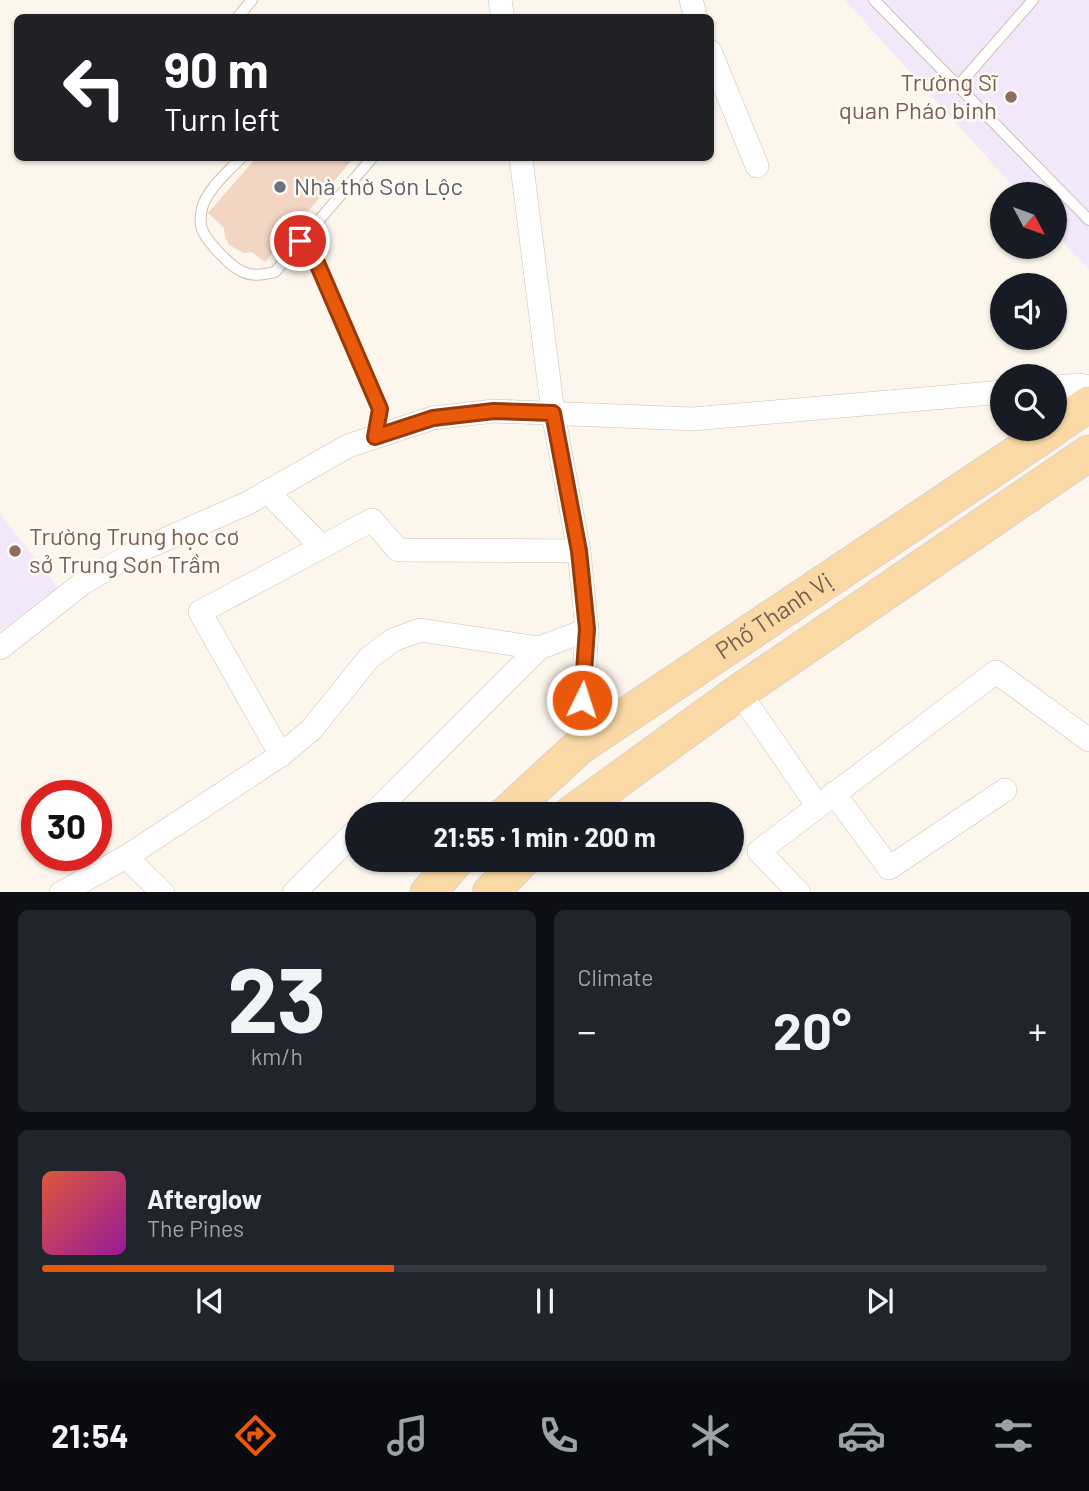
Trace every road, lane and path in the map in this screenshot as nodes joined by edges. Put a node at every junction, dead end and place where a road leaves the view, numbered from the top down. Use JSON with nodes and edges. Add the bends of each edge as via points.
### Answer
{"nodes":[{"id":1,"x":252,"y":0,"type":"edge"},
{"id":2,"x":874,"y":0,"type":"edge"},
{"id":3,"x":1033,"y":0,"type":"edge"},
{"id":4,"x":240,"y":14,"type":"edge"},
{"id":5,"x":714,"y":61,"type":"edge"},
{"id":6,"x":958,"y":86,"type":"junction"},
{"id":7,"x":238,"y":161,"type":"edge"},
{"id":8,"x":369,"y":161,"type":"edge"},
{"id":9,"x":520,"y":161,"type":"edge"},
{"id":10,"x":757,"y":166,"type":"dead end"},
{"id":11,"x":1089,"y":220,"type":"edge"},
{"id":12,"x":300,"y":241,"type":"junction"},
{"id":13,"x":1067,"y":386,"type":"edge"},
{"id":14,"x":1089,"y":387,"type":"edge"},
{"id":15,"x":990,"y":393,"type":"edge"},
{"id":16,"x":1089,"y":404,"type":"edge"},
{"id":17,"x":553,"y":413,"type":"junction"},
{"id":18,"x":1067,"y":419,"type":"edge"},
{"id":19,"x":375,"y":437,"type":"junction"},
{"id":20,"x":1035,"y":441,"type":"edge"},
{"id":21,"x":1089,"y":453,"type":"edge"},
{"id":22,"x":268,"y":492,"type":"junction"},
{"id":23,"x":322,"y":547,"type":"junction"},
{"id":24,"x":579,"y":551,"type":"junction"},
{"id":25,"x":587,"y":629,"type":"junction"},
{"id":26,"x":539,"y":648,"type":"junction"},
{"id":27,"x":0,"y":649,"type":"edge"},
{"id":28,"x":738,"y":692,"type":"junction"},
{"id":29,"x":1089,"y":740,"type":"edge"},
{"id":30,"x":579,"y":747,"type":"junction"},
{"id":31,"x":281,"y":755,"type":"junction"},
{"id":32,"x":1006,"y":790,"type":"dead end"},
{"id":33,"x":826,"y":799,"type":"junction"},
{"id":34,"x":385,"y":802,"type":"edge"},
{"id":35,"x":519,"y":802,"type":"edge"},
{"id":36,"x":587,"y":802,"type":"edge"},
{"id":37,"x":345,"y":842,"type":"edge"},
{"id":38,"x":126,"y":857,"type":"junction"},
{"id":39,"x":446,"y":872,"type":"edge"},
{"id":40,"x":510,"y":872,"type":"edge"},
{"id":41,"x":61,"y":892,"type":"edge"},
{"id":42,"x":163,"y":892,"type":"edge"},
{"id":43,"x":294,"y":892,"type":"edge"},
{"id":44,"x":428,"y":892,"type":"edge"},
{"id":45,"x":490,"y":892,"type":"edge"},
{"id":46,"x":799,"y":892,"type":"edge"}],
"edges":[{"from":1,"to":4,"type":"lane"},
{"from":2,"to":6,"type":"lane"},
{"from":3,"to":6,"type":"lane"},
{"from":5,"to":10,"type":"street"},
{"from":6,"to":11,"type":"lane"},
{"from":7,"to":12,"type":"lane","via":[[204,203],[201,226],[210,242],[231,264],[259,275],[275,272]]},
{"from":8,"to":12,"type":"lane"},
{"from":9,"to":17,"type":"street"},
{"from":12,"to":19,"type":"lane","via":[[311,249],[380,409]]},
{"from":13,"to":14,"type":"street"},
{"from":15,"to":17,"type":"street","via":[[693,419]]},
{"from":16,"to":18,"type":"main road","name":"Phố Thanh Vị"},
{"from":17,"to":19,"type":"street","via":[[494,411],[433,418]]},
{"from":17,"to":24,"type":"street"},
{"from":19,"to":22,"type":"street","via":[[348,446]]},
{"from":20,"to":30,"type":"main road","name":"Phố Thanh Vị"},
{"from":21,"to":28,"type":"main road","name":"Phố Thanh Vị"},
{"from":22,"to":23,"type":"street"},
{"from":22,"to":27,"type":"street","via":[[134,553],[83,583]]},
{"from":23,"to":24,"type":"street","via":[[372,520],[398,550]]},
{"from":23,"to":31,"type":"street","via":[[200,612]]},
{"from":24,"to":25,"type":"street"},
{"from":25,"to":26,"type":"street"},
{"from":25,"to":30,"type":"street"},
{"from":26,"to":31,"type":"street","via":[[420,630],[393,640],[369,657],[312,730]]},
{"from":26,"to":34,"type":"street"},
{"from":28,"to":33,"type":"street"},
{"from":28,"to":36,"type":"main road","name":"Phố Thanh Vị"},
{"from":29,"to":33,"type":"street","via":[[996,672]]},
{"from":30,"to":35,"type":"main road","name":"Phố Thanh Vị"},
{"from":31,"to":38,"type":"street"},
{"from":32,"to":33,"type":"street","via":[[889,868]]},
{"from":33,"to":46,"type":"street","via":[[759,851]]},
{"from":37,"to":43,"type":"street"},
{"from":38,"to":41,"type":"street"},
{"from":38,"to":42,"type":"street"},
{"from":39,"to":44,"type":"main road"},
{"from":40,"to":45,"type":"main road"}]}
